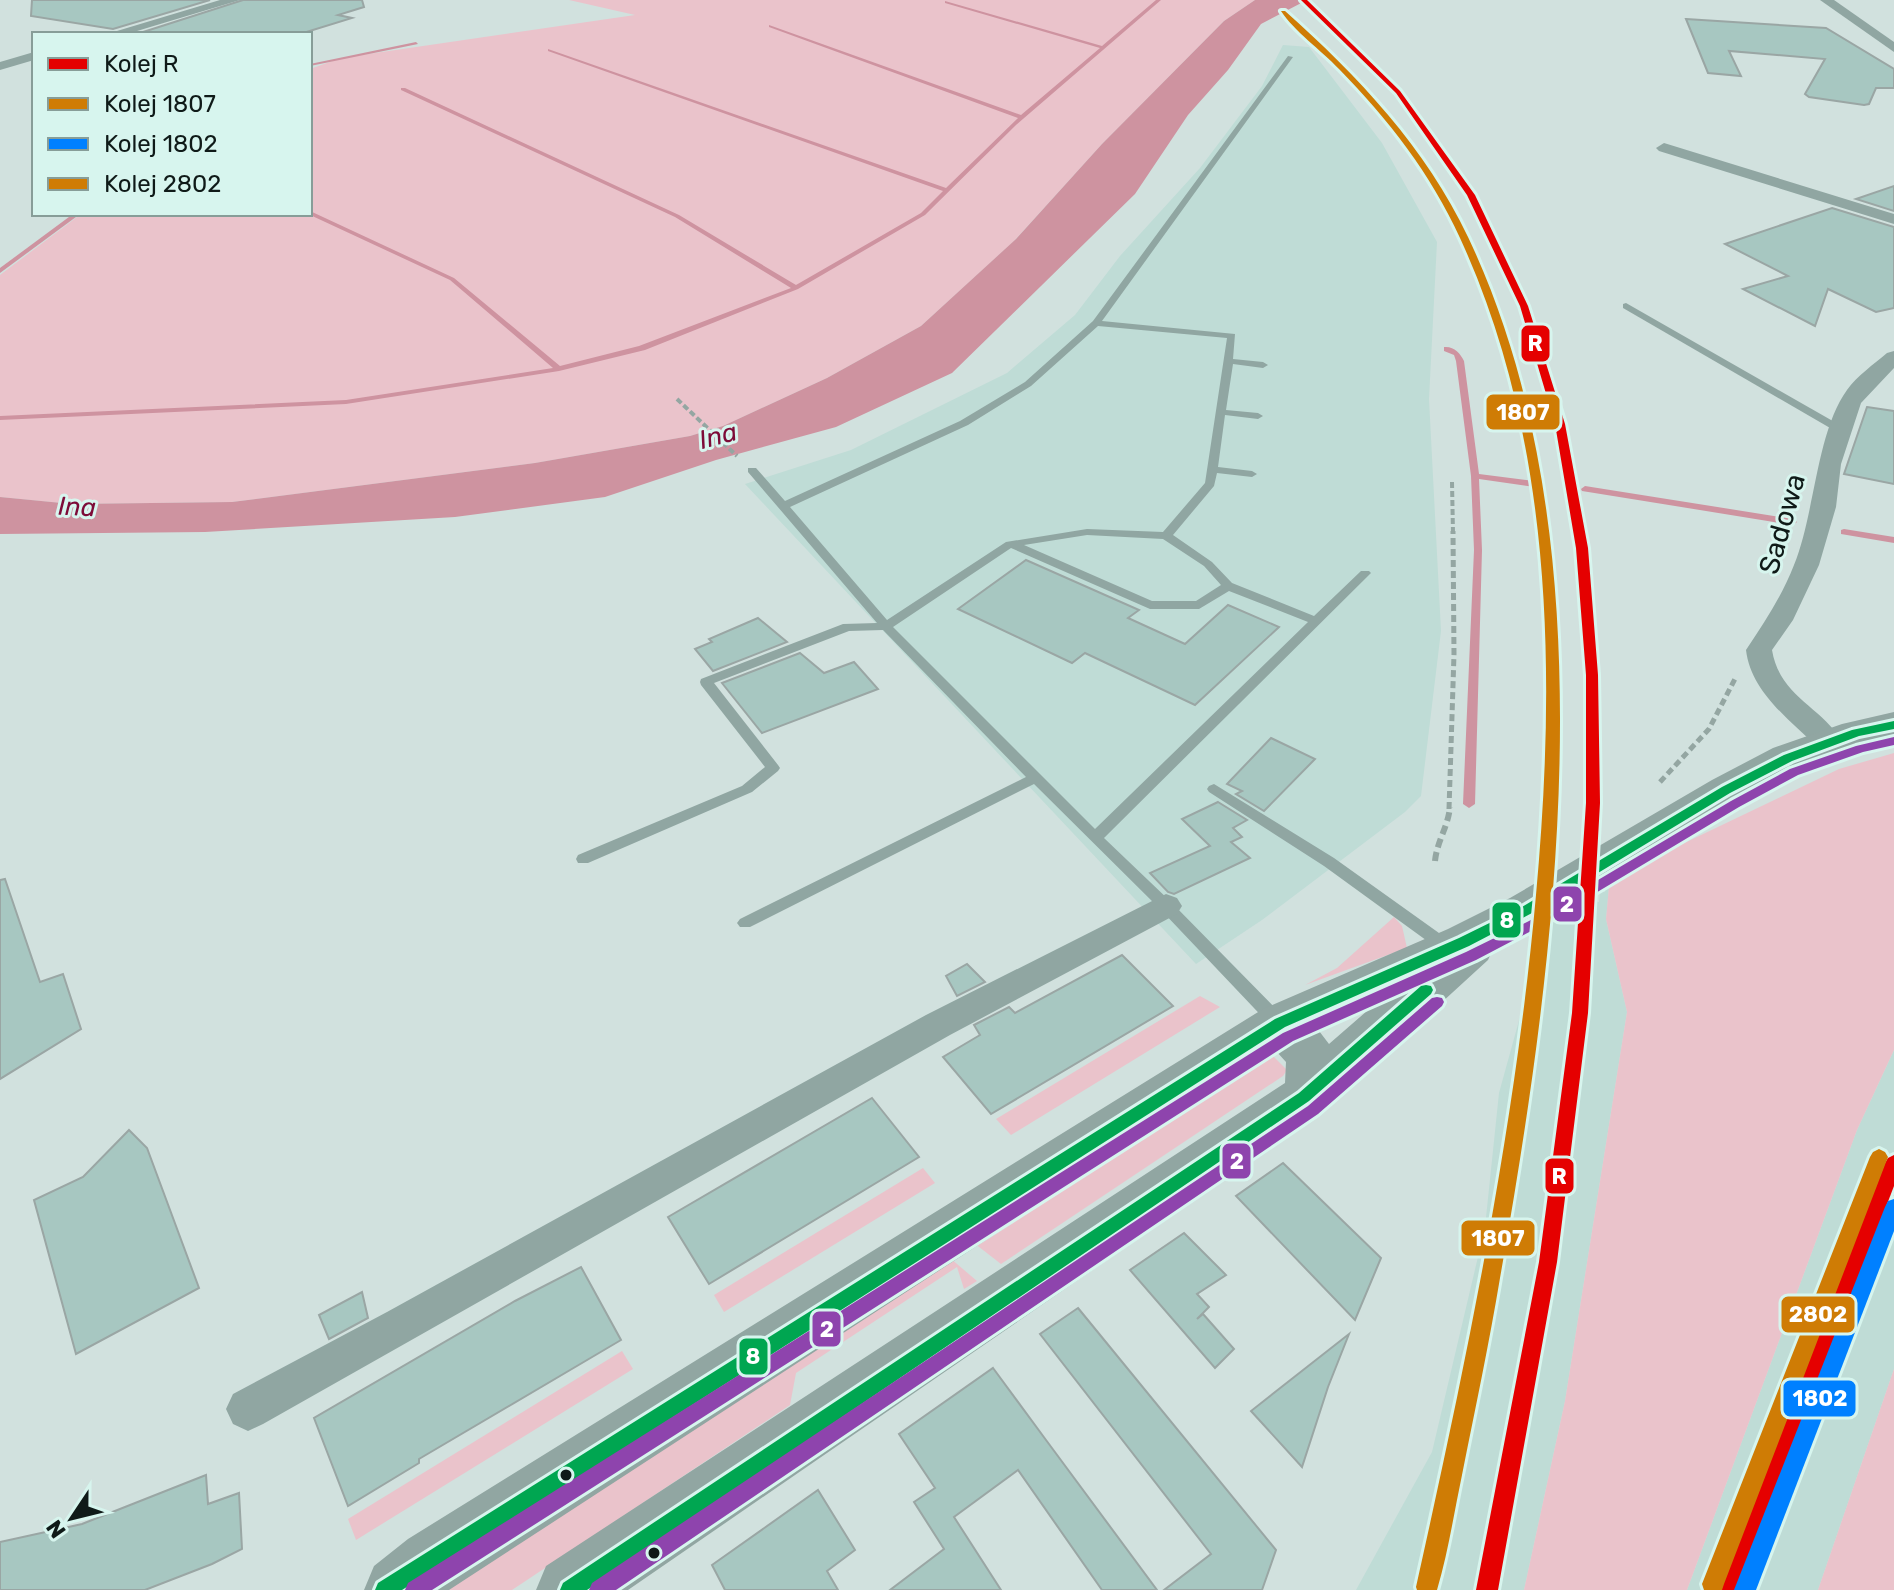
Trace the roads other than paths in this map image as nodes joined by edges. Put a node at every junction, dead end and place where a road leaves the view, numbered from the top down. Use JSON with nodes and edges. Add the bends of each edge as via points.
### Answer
{"nodes":[{"id":1,"x":234,"y":0,"type":"edge"},
{"id":2,"x":1826,"y":0,"type":"edge"},
{"id":3,"x":120,"y":32,"type":"edge"},
{"id":4,"x":11,"y":48,"type":"dead end"},
{"id":5,"x":1894,"y":48,"type":"edge"},
{"id":6,"x":32,"y":53,"type":"edge"},
{"id":7,"x":32,"y":55,"type":"edge"},
{"id":8,"x":1290,"y":57,"type":"dead end"},
{"id":9,"x":0,"y":66,"type":"edge"},
{"id":10,"x":1664,"y":148,"type":"dead end"},
{"id":11,"x":1894,"y":219,"type":"edge"},
{"id":12,"x":1626,"y":306,"type":"dead end"},
{"id":13,"x":1096,"y":323,"type":"junction"},
{"id":14,"x":1894,"y":357,"type":"edge"},
{"id":15,"x":1229,"y":361,"type":"junction"},
{"id":16,"x":1263,"y":365,"type":"dead end"},
{"id":17,"x":1221,"y":412,"type":"junction"},
{"id":18,"x":1258,"y":416,"type":"dead end"},
{"id":19,"x":1841,"y":430,"type":"junction"},
{"id":20,"x":1212,"y":469,"type":"junction"},
{"id":21,"x":752,"y":470,"type":"road end"},
{"id":22,"x":1252,"y":474,"type":"dead end"},
{"id":23,"x":783,"y":506,"type":"junction"},
{"id":24,"x":1166,"y":536,"type":"junction"},
{"id":25,"x":1010,"y":544,"type":"junction"},
{"id":26,"x":1365,"y":573,"type":"dead end"},
{"id":27,"x":1228,"y":586,"type":"junction"},
{"id":28,"x":1316,"y":621,"type":"junction"},
{"id":29,"x":886,"y":626,"type":"junction"},
{"id":30,"x":1894,"y":725,"type":"edge"},
{"id":31,"x":1828,"y":741,"type":"junction"},
{"id":32,"x":1037,"y":777,"type":"junction"},
{"id":33,"x":1214,"y":789,"type":"dead end"},
{"id":34,"x":1095,"y":838,"type":"junction"},
{"id":35,"x":583,"y":859,"type":"dead end"},
{"id":36,"x":1166,"y":906,"type":"junction"},
{"id":37,"x":745,"y":923,"type":"dead end"},
{"id":38,"x":1468,"y":939,"type":"junction"},
{"id":39,"x":1280,"y":1023,"type":"junction"},
{"id":40,"x":1304,"y":1097,"type":"junction"},
{"id":41,"x":248,"y":1409,"type":"dead end"},
{"id":42,"x":405,"y":1581,"type":"edge"},
{"id":43,"x":570,"y":1590,"type":"edge"}],
"edges":[{"from":1,"to":3,"type":"street"},
{"from":2,"to":5,"type":"street"},
{"from":4,"to":6,"type":"street"},
{"from":7,"to":9,"type":"street"},
{"from":8,"to":13,"type":"lane"},
{"from":10,"to":11,"type":"street"},
{"from":12,"to":19,"type":"lane"},
{"from":13,"to":15,"type":"lane","via":[[1232,336]]},
{"from":13,"to":23,"type":"lane","via":[[1028,384],[964,423]]},
{"from":14,"to":19,"type":"street","name":"Sadowa","via":[[1856,392]]},
{"from":15,"to":16,"type":"lane"},
{"from":15,"to":17,"type":"lane"},
{"from":17,"to":18,"type":"lane"},
{"from":17,"to":20,"type":"lane"},
{"from":19,"to":31,"type":"street","name":"Sadowa","via":[[1807,565],[1759,650],[1762,670],[1775,689]]},
{"from":20,"to":22,"type":"lane"},
{"from":20,"to":24,"type":"lane","via":[[1210,484]]},
{"from":21,"to":23,"type":"lane"},
{"from":23,"to":29,"type":"lane"},
{"from":24,"to":25,"type":"lane","via":[[1087,532]]},
{"from":24,"to":27,"type":"lane","via":[[1208,564]]},
{"from":25,"to":27,"type":"lane","via":[[1150,605],[1199,605]]},
{"from":25,"to":29,"type":"lane"},
{"from":26,"to":28,"type":"lane"},
{"from":27,"to":28,"type":"lane"},
{"from":28,"to":34,"type":"lane"},
{"from":29,"to":32,"type":"lane"},
{"from":29,"to":35,"type":"lane","via":[[847,627],[706,682],[773,768],[747,789]]},
{"from":30,"to":31,"type":"main road"},
{"from":31,"to":38,"type":"main road","via":[[1734,783],[1630,850]]},
{"from":32,"to":34,"type":"lane"},
{"from":32,"to":37,"type":"lane"},
{"from":33,"to":38,"type":"lane","via":[[1329,862]]},
{"from":34,"to":36,"type":"lane"},
{"from":36,"to":39,"type":"lane"},
{"from":36,"to":41,"type":"street","via":[[938,1025]]},
{"from":38,"to":39,"type":"main road"},
{"from":38,"to":40,"type":"main road","via":[[1408,1007]]},
{"from":39,"to":40,"type":"main road","via":[[1309,1053],[1314,1066]]},
{"from":39,"to":42,"type":"main road"},
{"from":40,"to":43,"type":"main road"}]}
